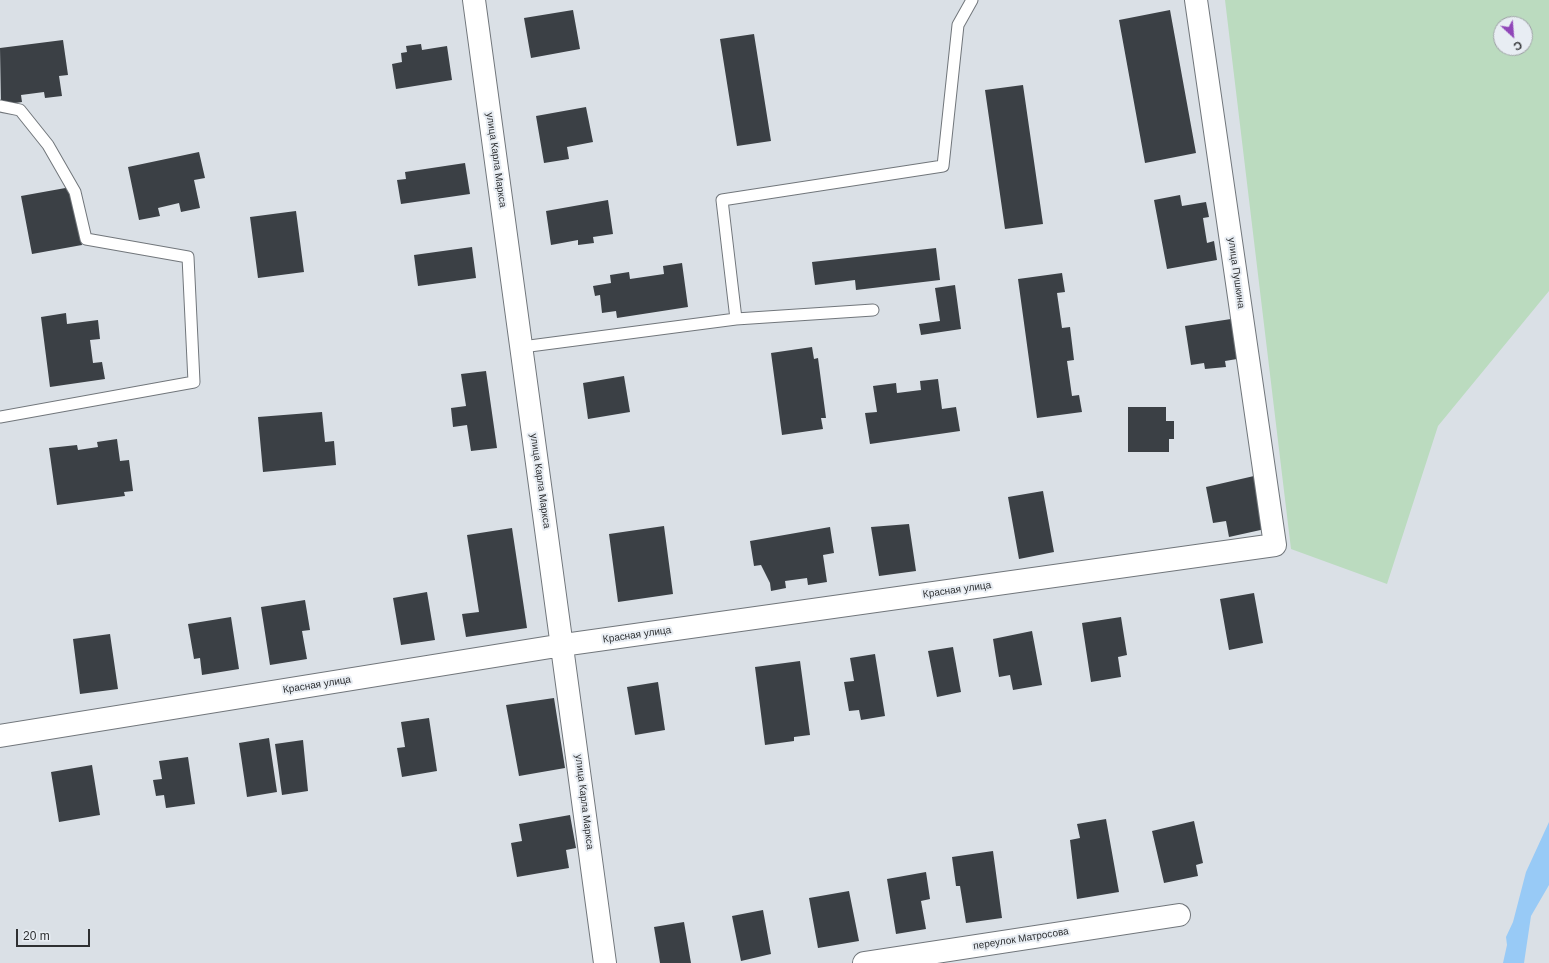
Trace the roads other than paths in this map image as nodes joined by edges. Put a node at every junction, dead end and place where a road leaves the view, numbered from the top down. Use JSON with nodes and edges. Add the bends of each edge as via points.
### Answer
{"nodes":[{"id":1,"x":474,"y":0,"type":"edge"},
{"id":2,"x":972,"y":0,"type":"edge"},
{"id":3,"x":1196,"y":0,"type":"edge"},
{"id":4,"x":0,"y":106,"type":"edge"},
{"id":5,"x":873,"y":310,"type":"dead end"},
{"id":6,"x":736,"y":319,"type":"junction"},
{"id":7,"x":522,"y":347,"type":"junction"},
{"id":8,"x":0,"y":418,"type":"edge"},
{"id":9,"x":1275,"y":545,"type":"joint"},
{"id":10,"x":563,"y":645,"type":"junction"},
{"id":11,"x":0,"y":736,"type":"edge"},
{"id":12,"x":1178,"y":915,"type":"dead end"},
{"id":13,"x":608,"y":962,"type":"edge"},
{"id":14,"x":864,"y":963,"type":"edge"}],
"edges":[{"from":1,"to":7,"type":"street","name":"улица Карла Маркса"},
{"from":2,"to":6,"type":"lane","via":[[958,25],[943,166],[722,200]]},
{"from":3,"to":9,"type":"street","name":"улица Пушкина"},
{"from":4,"to":8,"type":"lane","via":[[20,110],[48,145],[75,192],[86,239],[188,257],[194,382]]},
{"from":5,"to":6,"type":"lane"},
{"from":6,"to":7,"type":"lane"},
{"from":7,"to":10,"type":"street","name":"улица Карла Маркса"},
{"from":9,"to":10,"type":"street","name":"Красная улица"},
{"from":10,"to":11,"type":"street","name":"Красная улица"},
{"from":10,"to":13,"type":"street","name":"улица Карла Маркса"},
{"from":12,"to":14,"type":"street","name":"переулок Матросова"}]}
